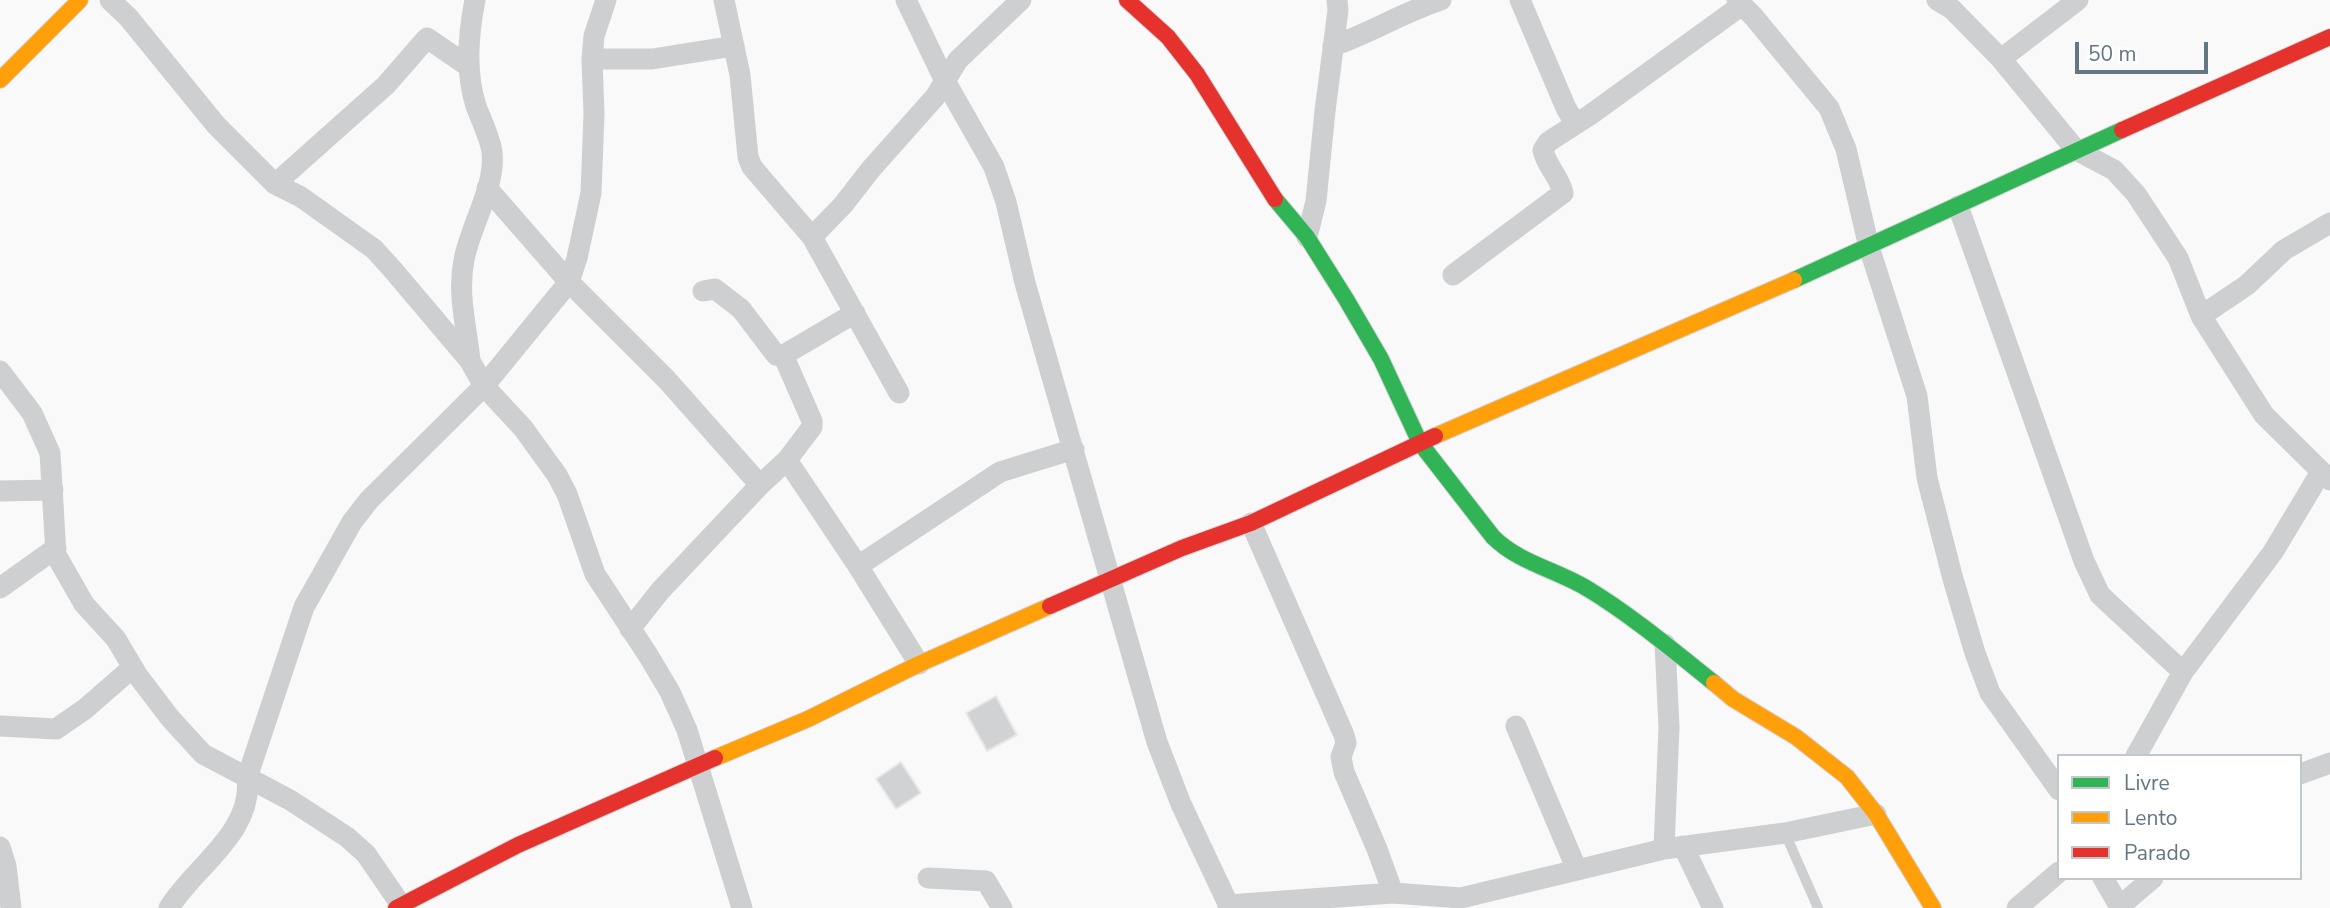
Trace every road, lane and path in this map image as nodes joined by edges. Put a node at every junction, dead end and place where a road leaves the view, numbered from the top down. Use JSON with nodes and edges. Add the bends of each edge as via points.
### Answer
{"nodes":[{"id":1,"x":80,"y":0,"type":"edge"},
{"id":2,"x":110,"y":0,"type":"edge"},
{"id":3,"x":475,"y":0,"type":"edge"},
{"id":4,"x":606,"y":0,"type":"edge"},
{"id":5,"x":724,"y":0,"type":"edge"},
{"id":6,"x":906,"y":0,"type":"edge"},
{"id":7,"x":1021,"y":0,"type":"edge"},
{"id":8,"x":1127,"y":0,"type":"edge"},
{"id":9,"x":1337,"y":0,"type":"edge"},
{"id":10,"x":1441,"y":0,"type":"edge"},
{"id":11,"x":1520,"y":0,"type":"edge"},
{"id":12,"x":1937,"y":0,"type":"edge"},
{"id":13,"x":2078,"y":0,"type":"edge"},
{"id":14,"x":1740,"y":2,"type":"edge"},
{"id":15,"x":2330,"y":37,"type":"edge"},
{"id":16,"x":734,"y":46,"type":"junction"},
{"id":17,"x":1333,"y":46,"type":"junction"},
{"id":18,"x":592,"y":59,"type":"junction"},
{"id":19,"x":2001,"y":59,"type":"junction"},
{"id":20,"x":468,"y":66,"type":"junction"},
{"id":21,"x":944,"y":79,"type":"junction"},
{"id":22,"x":0,"y":80,"type":"edge"},
{"id":23,"x":1575,"y":123,"type":"junction"},
{"id":24,"x":2076,"y":150,"type":"junction"},
{"id":25,"x":275,"y":184,"type":"junction"},
{"id":26,"x":487,"y":188,"type":"junction"},
{"id":27,"x":1958,"y":206,"type":"junction"},
{"id":28,"x":2330,"y":223,"type":"edge"},
{"id":29,"x":812,"y":237,"type":"junction"},
{"id":30,"x":1307,"y":237,"type":"junction"},
{"id":31,"x":1869,"y":247,"type":"junction"},
{"id":32,"x":1453,"y":275,"type":"dead end"},
{"id":33,"x":569,"y":282,"type":"junction"},
{"id":34,"x":703,"y":291,"type":"dead end"},
{"id":35,"x":855,"y":313,"type":"junction"},
{"id":36,"x":2201,"y":316,"type":"junction"},
{"id":37,"x":784,"y":357,"type":"junction"},
{"id":38,"x":470,"y":361,"type":"junction"},
{"id":39,"x":0,"y":370,"type":"edge"},
{"id":40,"x":484,"y":386,"type":"junction"},
{"id":41,"x":898,"y":393,"type":"dead end"},
{"id":42,"x":1420,"y":443,"type":"junction"},
{"id":43,"x":1074,"y":449,"type":"junction"},
{"id":44,"x":787,"y":460,"type":"junction"},
{"id":45,"x":2326,"y":476,"type":"edge"},
{"id":46,"x":761,"y":485,"type":"junction"},
{"id":47,"x":53,"y":490,"type":"junction"},
{"id":48,"x":0,"y":491,"type":"edge"},
{"id":49,"x":1251,"y":523,"type":"junction"},
{"id":50,"x":55,"y":548,"type":"junction"},
{"id":51,"x":858,"y":566,"type":"junction"},
{"id":52,"x":1111,"y":579,"type":"junction"},
{"id":53,"x":0,"y":588,"type":"edge"},
{"id":54,"x":631,"y":629,"type":"junction"},
{"id":55,"x":1665,"y":644,"type":"junction"},
{"id":56,"x":919,"y":664,"type":"junction"},
{"id":57,"x":132,"y":668,"type":"junction"},
{"id":58,"x":2183,"y":672,"type":"junction"},
{"id":59,"x":0,"y":726,"type":"edge"},
{"id":60,"x":1516,"y":726,"type":"dead end"},
{"id":61,"x":2137,"y":754,"type":"edge"},
{"id":62,"x":2330,"y":763,"type":"edge"},
{"id":63,"x":697,"y":765,"type":"junction"},
{"id":64,"x":2302,"y":773,"type":"edge"},
{"id":65,"x":247,"y":778,"type":"junction"},
{"id":66,"x":2057,"y":787,"type":"edge"},
{"id":67,"x":1876,"y":814,"type":"junction"},
{"id":68,"x":1785,"y":833,"type":"junction"},
{"id":69,"x":0,"y":846,"type":"edge"},
{"id":70,"x":1674,"y":848,"type":"junction"},
{"id":71,"x":1577,"y":870,"type":"junction"},
{"id":72,"x":2057,"y":874,"type":"edge"},
{"id":73,"x":928,"y":878,"type":"dead end"},
{"id":74,"x":2104,"y":880,"type":"edge"},
{"id":75,"x":2151,"y":880,"type":"edge"},
{"id":76,"x":1393,"y":893,"type":"junction"},
{"id":77,"x":400,"y":907,"type":"edge"},
{"id":78,"x":1229,"y":907,"type":"edge"},
{"id":79,"x":10,"y":908,"type":"edge"},
{"id":80,"x":169,"y":908,"type":"edge"},
{"id":81,"x":742,"y":908,"type":"edge"},
{"id":82,"x":1002,"y":908,"type":"edge"},
{"id":83,"x":1713,"y":908,"type":"edge"},
{"id":84,"x":1818,"y":908,"type":"edge"},
{"id":85,"x":1933,"y":908,"type":"edge"},
{"id":86,"x":2017,"y":908,"type":"edge"}],
"edges":[{"from":1,"to":22,"type":"street"},
{"from":2,"to":25,"type":"street","via":[[216,125]]},
{"from":3,"to":20,"type":"street"},
{"from":4,"to":18,"type":"street"},
{"from":5,"to":16,"type":"street"},
{"from":6,"to":21,"type":"street"},
{"from":7,"to":21,"type":"street"},
{"from":8,"to":30,"type":"street","via":[[1168,37],[1190,65],[1282,210]]},
{"from":9,"to":17,"type":"street"},
{"from":10,"to":17,"type":"street"},
{"from":11,"to":23,"type":"street"},
{"from":12,"to":19,"type":"street","via":[[1952,9]]},
{"from":13,"to":19,"type":"street"},
{"from":14,"to":23,"type":"street"},
{"from":14,"to":31,"type":"street","via":[[1837,123]]},
{"from":15,"to":24,"type":"street"},
{"from":16,"to":18,"type":"street","via":[[652,59]]},
{"from":16,"to":29,"type":"street","via":[[752,167]]},
{"from":17,"to":30,"type":"street","via":[[1316,201]]},
{"from":18,"to":33,"type":"street","via":[[591,193]]},
{"from":19,"to":24,"type":"street"},
{"from":20,"to":25,"type":"street","via":[[427,38],[386,85]]},
{"from":20,"to":26,"type":"street","via":[[492,152]]},
{"from":21,"to":29,"type":"street","via":[[935,97]]},
{"from":21,"to":43,"type":"street","via":[[994,167]]},
{"from":23,"to":32,"type":"street","via":[[1543,150],[1563,193]]},
{"from":24,"to":27,"type":"street"},
{"from":24,"to":36,"type":"street","via":[[2115,170],[2136,194],[2178,258]]},
{"from":25,"to":38,"type":"street","via":[[374,249]]},
{"from":26,"to":33,"type":"street"},
{"from":26,"to":38,"type":"street","via":[[462,271]]},
{"from":27,"to":31,"type":"street"},
{"from":27,"to":58,"type":"street","via":[[2100,595]]},
{"from":28,"to":36,"type":"street","via":[[2284,250],[2246,285]]},
{"from":29,"to":35,"type":"street"},
{"from":30,"to":42,"type":"street","via":[[1381,359]]},
{"from":31,"to":42,"type":"street"},
{"from":31,"to":66,"type":"street","via":[[1917,396],[1927,478],[1975,653],[1990,693]]},
{"from":33,"to":40,"type":"street"},
{"from":33,"to":46,"type":"street","via":[[667,380]]},
{"from":34,"to":37,"type":"street","via":[[715,289],[741,309],[776,355]]},
{"from":35,"to":37,"type":"street"},
{"from":35,"to":41,"type":"street"},
{"from":36,"to":45,"type":"street","via":[[2264,415]]},
{"from":37,"to":44,"type":"street","via":[[812,421]]},
{"from":38,"to":40,"type":"street"},
{"from":39,"to":47,"type":"street","via":[[32,413],[50,453]]},
{"from":40,"to":54,"type":"street","via":[[558,475],[590,564]]},
{"from":40,"to":65,"type":"street","via":[[369,500],[332,555],[304,607]]},
{"from":42,"to":49,"type":"street"},
{"from":42,"to":55,"type":"street","via":[[1504,548],[1587,588]]},
{"from":43,"to":51,"type":"street","via":[[1000,472]]},
{"from":43,"to":52,"type":"street"},
{"from":44,"to":46,"type":"street"},
{"from":44,"to":51,"type":"street"},
{"from":45,"to":58,"type":"street"},
{"from":46,"to":54,"type":"street","via":[[660,591]]},
{"from":47,"to":48,"type":"street"},
{"from":47,"to":50,"type":"street"},
{"from":49,"to":52,"type":"street"},
{"from":49,"to":76,"type":"street","via":[[1344,736],[1344,772]]},
{"from":50,"to":53,"type":"street"},
{"from":50,"to":57,"type":"street","via":[[84,604],[116,639]]},
{"from":51,"to":56,"type":"street"},
{"from":52,"to":56,"type":"street"},
{"from":52,"to":78,"type":"street","via":[[1157,742]]},
{"from":54,"to":63,"type":"street","via":[[670,692]]},
{"from":55,"to":67,"type":"street","via":[[1733,699],[1796,737],[1847,777]]},
{"from":55,"to":70,"type":"street"},
{"from":56,"to":63,"type":"street","via":[[808,719]]},
{"from":57,"to":59,"type":"street","via":[[56,729]]},
{"from":57,"to":65,"type":"street","via":[[203,754]]},
{"from":58,"to":61,"type":"street"},
{"from":60,"to":71,"type":"street"},
{"from":62,"to":64,"type":"street"},
{"from":63,"to":77,"type":"street","via":[[518,845]]},
{"from":63,"to":81,"type":"street"},
{"from":65,"to":77,"type":"street","via":[[347,837],[366,854]]},
{"from":65,"to":80,"type":"street","via":[[247,799],[229,838]]},
{"from":67,"to":68,"type":"street"},
{"from":67,"to":85,"type":"street"},
{"from":68,"to":70,"type":"street"},
{"from":68,"to":84,"type":"lane"},
{"from":69,"to":79,"type":"street"},
{"from":70,"to":71,"type":"street"},
{"from":70,"to":83,"type":"street"},
{"from":71,"to":76,"type":"street","via":[[1461,898]]},
{"from":72,"to":86,"type":"street"},
{"from":73,"to":82,"type":"street","via":[[986,881]]},
{"from":74,"to":75,"type":"street","via":[[2117,902],[2126,901]]},
{"from":76,"to":78,"type":"street"}]}
